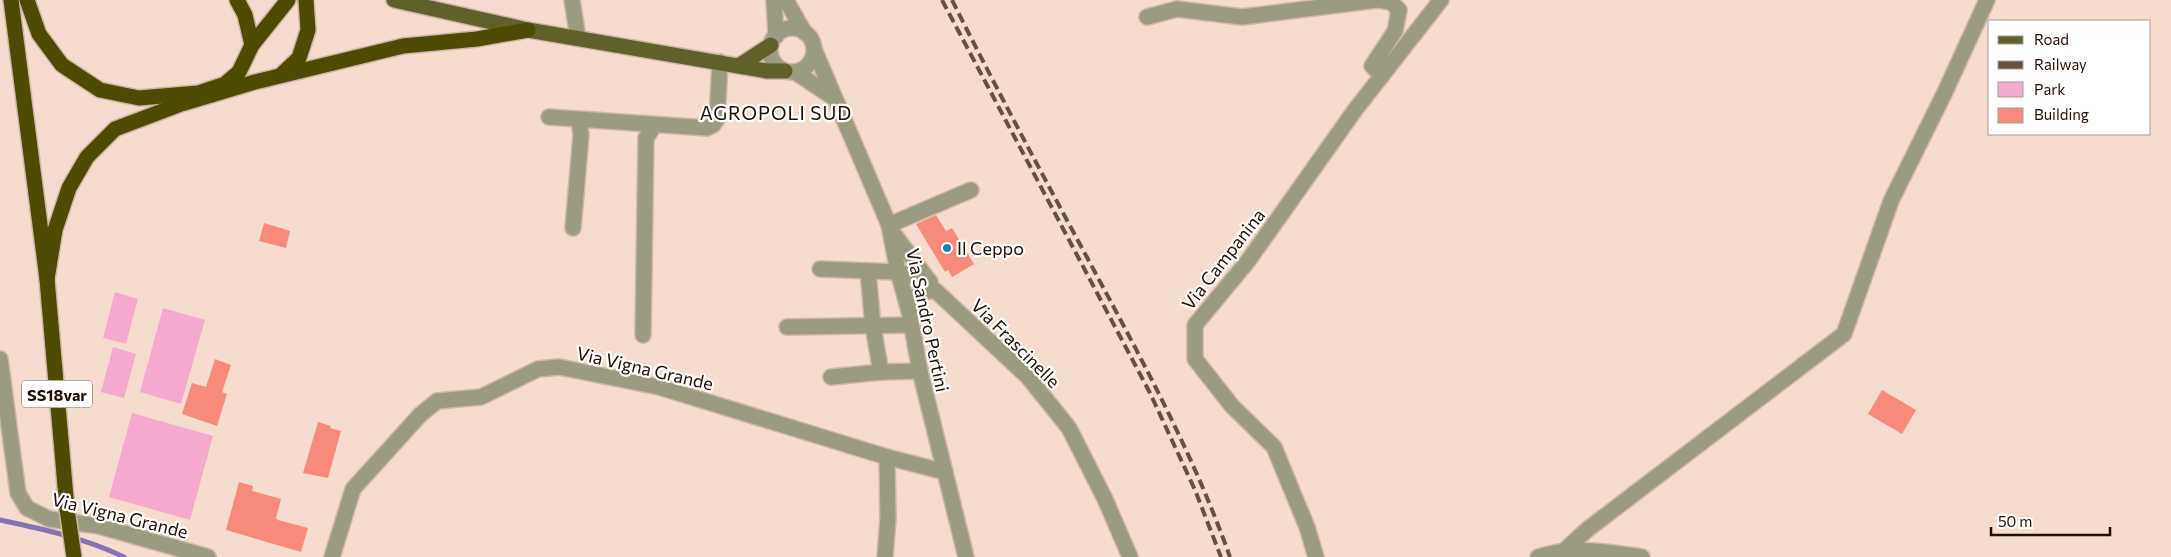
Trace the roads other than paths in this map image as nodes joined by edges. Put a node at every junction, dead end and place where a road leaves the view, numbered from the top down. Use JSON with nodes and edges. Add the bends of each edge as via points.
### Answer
{"nodes":[{"id":1,"x":11,"y":0,"type":"edge"},
{"id":2,"x":27,"y":0,"type":"edge"},
{"id":3,"x":237,"y":0,"type":"edge"},
{"id":4,"x":288,"y":0,"type":"edge"},
{"id":5,"x":306,"y":0,"type":"edge"},
{"id":6,"x":394,"y":0,"type":"edge"},
{"id":7,"x":572,"y":0,"type":"edge"},
{"id":8,"x":774,"y":0,"type":"edge"},
{"id":9,"x":786,"y":0,"type":"edge"},
{"id":10,"x":1378,"y":0,"type":"edge"},
{"id":11,"x":1441,"y":0,"type":"edge"},
{"id":12,"x":1986,"y":0,"type":"edge"},
{"id":13,"x":1147,"y":17,"type":"dead end"},
{"id":14,"x":528,"y":30,"type":"junction"},
{"id":15,"x":804,"y":32,"type":"junction"},
{"id":16,"x":578,"y":38,"type":"junction"},
{"id":17,"x":773,"y":41,"type":"junction"},
{"id":18,"x":252,"y":45,"type":"junction"},
{"id":19,"x":814,"y":49,"type":"junction"},
{"id":20,"x":720,"y":62,"type":"junction"},
{"id":21,"x":740,"y":65,"type":"junction"},
{"id":22,"x":790,"y":71,"type":"junction"},
{"id":23,"x":280,"y":76,"type":"junction"},
{"id":24,"x":1382,"y":76,"type":"junction"},
{"id":25,"x":834,"y":98,"type":"junction"},
{"id":26,"x":549,"y":117,"type":"dead end"},
{"id":27,"x":579,"y":120,"type":"junction"},
{"id":28,"x":654,"y":126,"type":"junction"},
{"id":29,"x":971,"y":190,"type":"dead end"},
{"id":30,"x":888,"y":225,"type":"junction"},
{"id":31,"x":573,"y":228,"type":"dead end"},
{"id":32,"x":820,"y":269,"type":"dead end"},
{"id":33,"x":868,"y":271,"type":"junction"},
{"id":34,"x":900,"y":278,"type":"junction"},
{"id":35,"x":47,"y":279,"type":"junction"},
{"id":36,"x":934,"y":291,"type":"junction"},
{"id":37,"x":910,"y":318,"type":"junction"},
{"id":38,"x":787,"y":326,"type":"dead end"},
{"id":39,"x":873,"y":327,"type":"junction"},
{"id":40,"x":643,"y":335,"type":"dead end"},
{"id":41,"x":0,"y":359,"type":"edge"},
{"id":42,"x":920,"y":371,"type":"junction"},
{"id":43,"x":881,"y":372,"type":"junction"},
{"id":44,"x":831,"y":377,"type":"dead end"},
{"id":45,"x":887,"y":457,"type":"junction"},
{"id":46,"x":945,"y":472,"type":"junction"},
{"id":47,"x":1566,"y":550,"type":"junction"},
{"id":48,"x":74,"y":557,"type":"edge"},
{"id":49,"x":208,"y":557,"type":"edge"},
{"id":50,"x":332,"y":557,"type":"edge"},
{"id":51,"x":885,"y":557,"type":"edge"},
{"id":52,"x":966,"y":557,"type":"edge"},
{"id":53,"x":1130,"y":557,"type":"edge"},
{"id":54,"x":1316,"y":557,"type":"edge"},
{"id":55,"x":1538,"y":557,"type":"edge"},
{"id":56,"x":1642,"y":557,"type":"edge"}],
"edges":[{"from":1,"to":35,"type":"highway","number":"SS18var"},
{"from":2,"to":18,"type":"highway","via":[[39,34],[62,65],[100,90],[139,98],[198,93],[225,84],[239,72]]},
{"from":3,"to":18,"type":"highway","via":[[246,15]]},
{"from":4,"to":18,"type":"highway"},
{"from":5,"to":23,"type":"highway","via":[[308,30],[300,58]]},
{"from":6,"to":14,"type":"main road"},
{"from":7,"to":16,"type":"street"},
{"from":8,"to":17,"type":"street"},
{"from":9,"to":15,"type":"street"},
{"from":10,"to":13,"type":"street","via":[[1242,17],[1177,9]]},
{"from":10,"to":24,"type":"street","via":[[1391,2],[1399,10],[1395,31],[1372,66]]},
{"from":11,"to":24,"type":"street","name":"Via Campanina"},
{"from":12,"to":47,"type":"street","via":[[1891,201],[1844,334],[1588,529]]},
{"from":14,"to":16,"type":"main road"},
{"from":14,"to":23,"type":"highway","via":[[403,46]]},
{"from":15,"to":17,"type":"street","via":[[786,29]]},
{"from":15,"to":19,"type":"street","via":[[813,42]]},
{"from":16,"to":20,"type":"main road"},
{"from":17,"to":21,"type":"main road"},
{"from":17,"to":22,"type":"street","via":[[770,52],[775,63]]},
{"from":19,"to":22,"type":"street","via":[[811,62],[801,70]]},
{"from":19,"to":25,"type":"street","name":"Via Sandro Pertini"},
{"from":20,"to":21,"type":"main road"},
{"from":20,"to":28,"type":"street","via":[[717,119],[713,126]]},
{"from":21,"to":22,"type":"main road","via":[[767,71]]},
{"from":22,"to":25,"type":"street"},
{"from":23,"to":35,"type":"highway","via":[[181,104],[115,128],[88,157],[69,188],[55,230]]},
{"from":24,"to":54,"type":"street","name":"Via Campanina","via":[[1248,261],[1195,325],[1196,359],[1232,406],[1274,447]]},
{"from":25,"to":30,"type":"street","name":"Via Sandro Pertini"},
{"from":26,"to":27,"type":"street"},
{"from":27,"to":28,"type":"street"},
{"from":27,"to":31,"type":"street","via":[[581,135]]},
{"from":28,"to":40,"type":"street","via":[[646,138]]},
{"from":29,"to":30,"type":"street"},
{"from":30,"to":34,"type":"street","name":"Via Sandro Pertini"},
{"from":30,"to":36,"type":"street","name":"Via Frascinelle"},
{"from":32,"to":33,"type":"street","name":"Via Frascinelle"},
{"from":33,"to":34,"type":"street","name":"Via Frascinelle"},
{"from":33,"to":39,"type":"street"},
{"from":34,"to":36,"type":"street","name":"Via Frascinelle","via":[[919,278]]},
{"from":34,"to":37,"type":"street","name":"Via Sandro Pertini"},
{"from":35,"to":48,"type":"highway","number":"SS18var","bridge":true},
{"from":36,"to":37,"type":"street","via":[[921,292],[913,298]]},
{"from":36,"to":53,"type":"street","name":"Via Frascinelle","via":[[1028,377],[1069,428]]},
{"from":37,"to":39,"type":"street"},
{"from":37,"to":42,"type":"street","name":"Via Sandro Pertini"},
{"from":38,"to":39,"type":"street"},
{"from":39,"to":43,"type":"street"},
{"from":41,"to":49,"type":"street","name":"Via Vigna Grande","via":[[18,493],[27,508],[49,518],[99,526]]},
{"from":42,"to":43,"type":"street"},
{"from":42,"to":46,"type":"street","name":"Via Sandro Pertini"},
{"from":43,"to":44,"type":"street"},
{"from":45,"to":46,"type":"street","name":"Via Vigna Grande"},
{"from":45,"to":50,"type":"street","name":"Via Vigna Grande","via":[[659,387],[559,367],[538,369],[481,397],[437,401],[420,415],[352,489]]},
{"from":45,"to":51,"type":"street"},
{"from":46,"to":52,"type":"street","name":"Via Sandro Pertini"},
{"from":47,"to":55,"type":"street"},
{"from":47,"to":56,"type":"street"}]}
